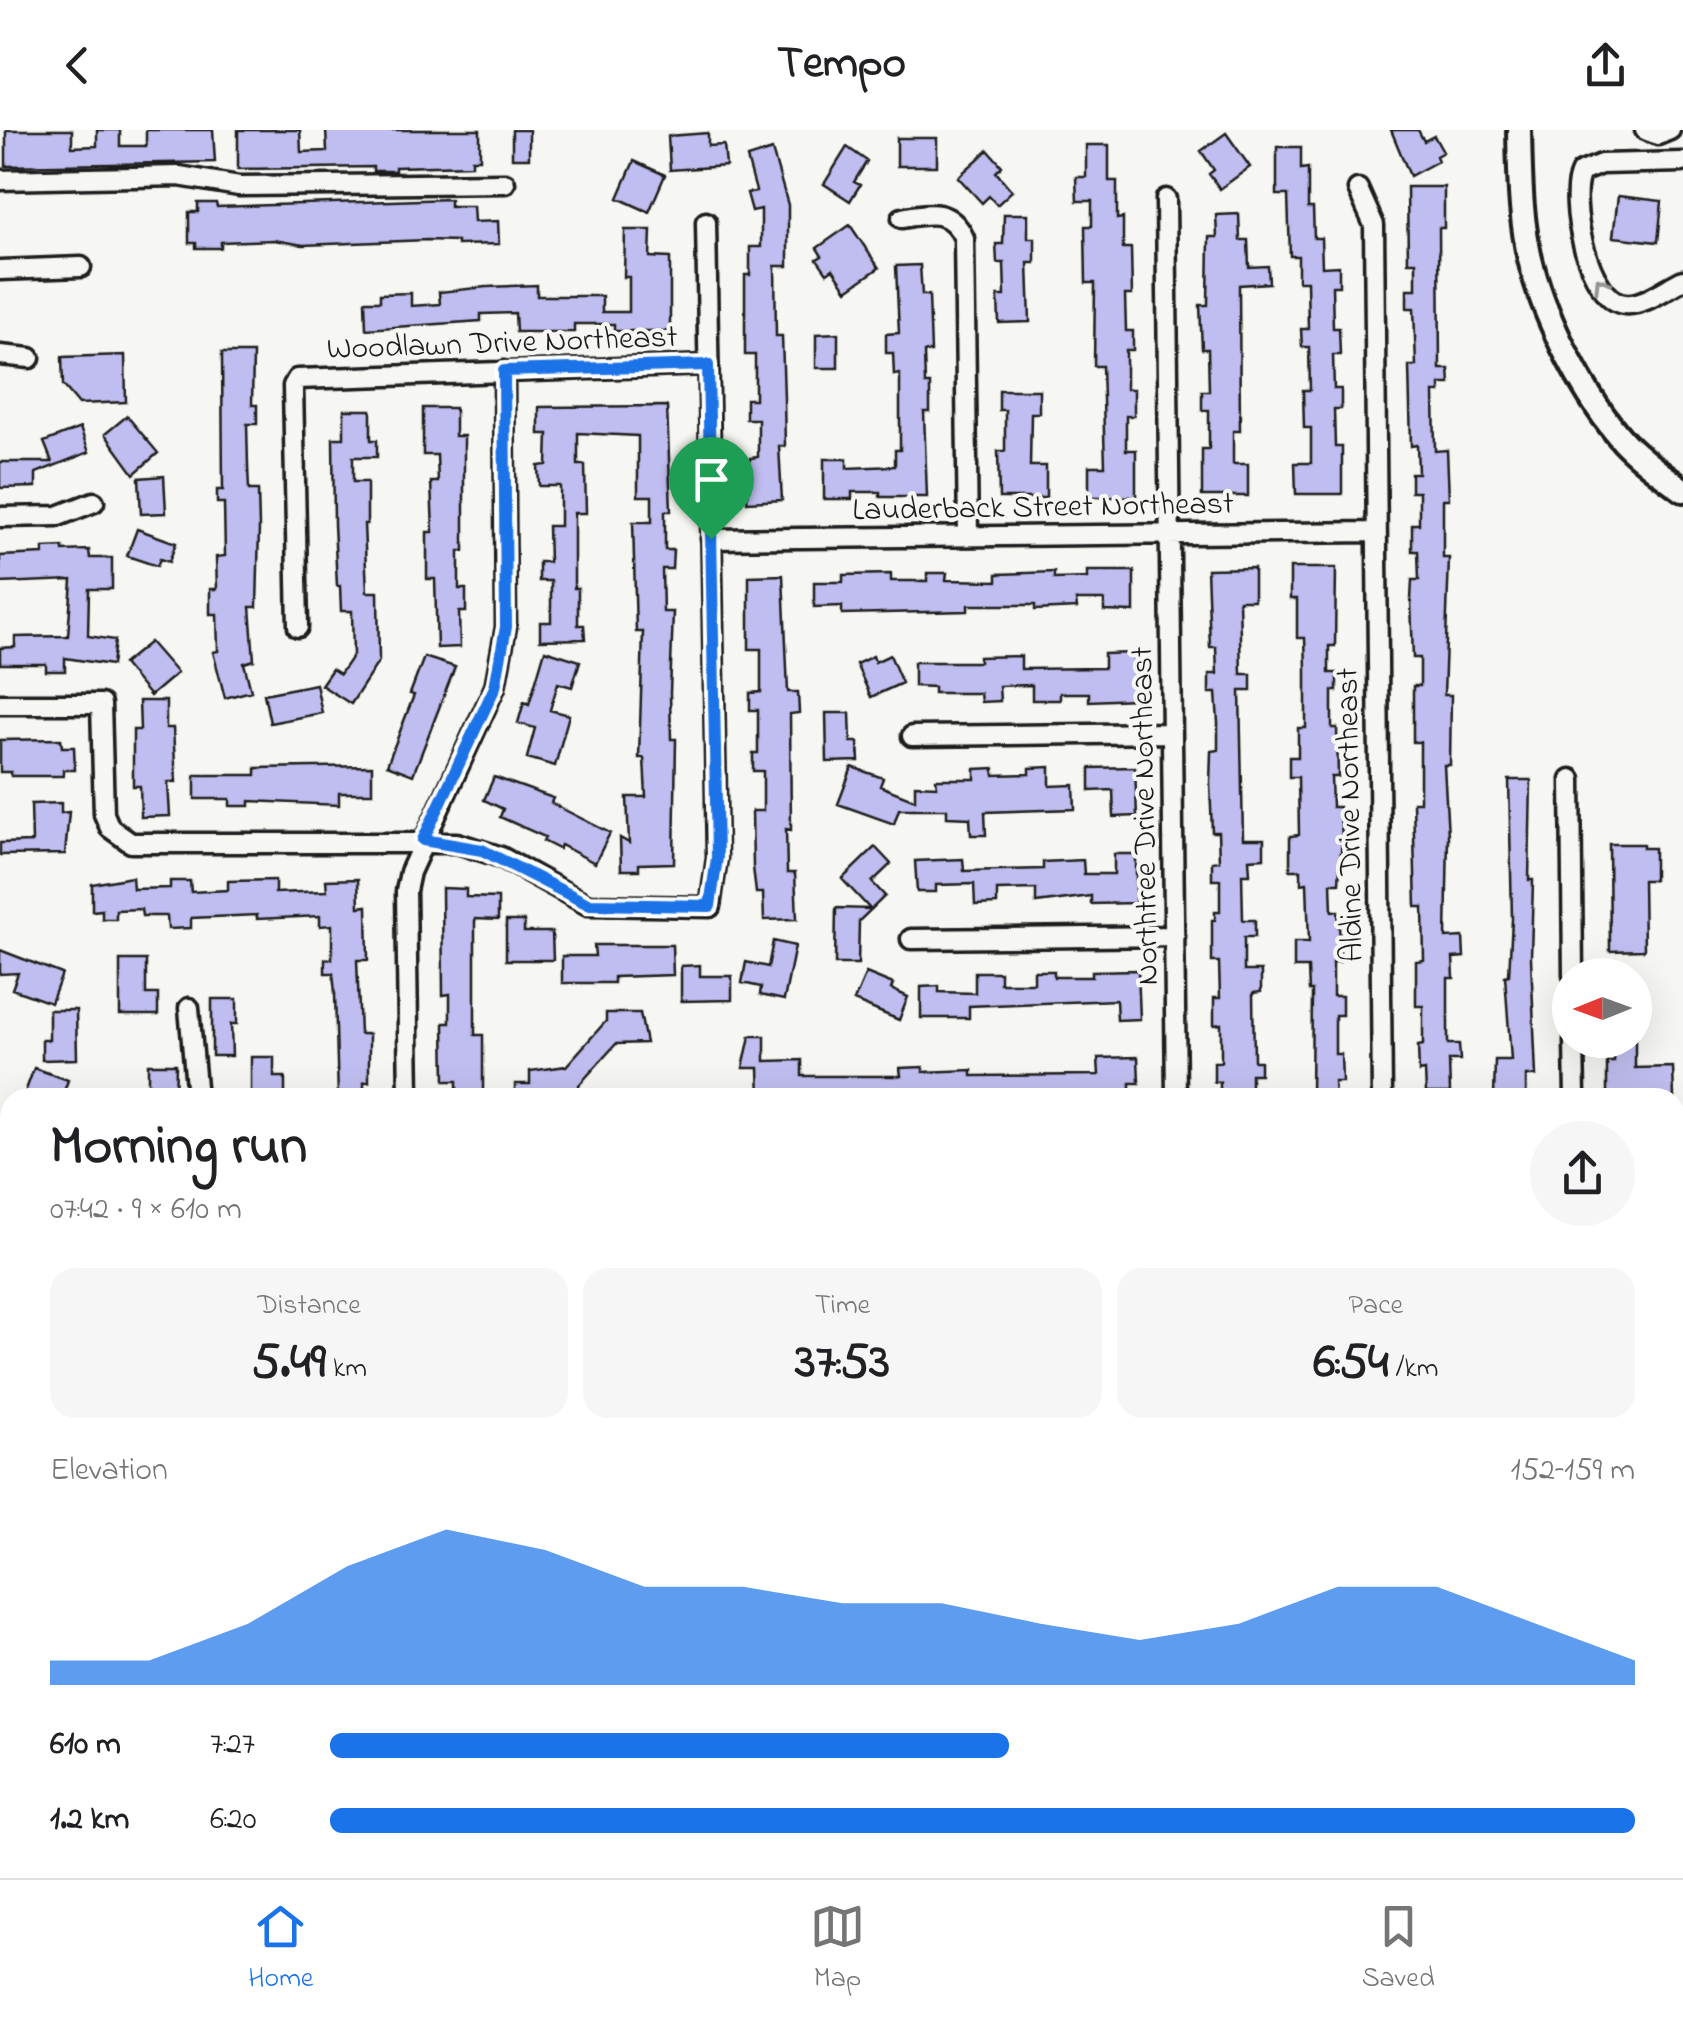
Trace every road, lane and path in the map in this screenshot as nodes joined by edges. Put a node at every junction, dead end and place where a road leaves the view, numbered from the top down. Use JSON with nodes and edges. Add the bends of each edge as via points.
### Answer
{"nodes":[{"id":1,"x":1519,"y":130,"type":"edge"},
{"id":2,"x":1645,"y":130,"type":"edge"},
{"id":3,"x":1670,"y":130,"type":"edge"},
{"id":4,"x":1683,"y":162,"type":"edge"},
{"id":5,"x":0,"y":180,"type":"edge"},
{"id":6,"x":505,"y":183,"type":"dead end"},
{"id":7,"x":1358,"y":190,"type":"dead end"},
{"id":8,"x":1166,"y":198,"type":"dead end"},
{"id":9,"x":902,"y":218,"type":"dead end"},
{"id":10,"x":706,"y":222,"type":"dead end"},
{"id":11,"x":81,"y":267,"type":"dead end"},
{"id":12,"x":0,"y":270,"type":"edge"},
{"id":13,"x":1683,"y":280,"type":"edge"},
{"id":14,"x":0,"y":355,"type":"edge"},
{"id":15,"x":30,"y":358,"type":"dead end"},
{"id":16,"x":708,"y":365,"type":"junction"},
{"id":17,"x":504,"y":371,"type":"junction"},
{"id":18,"x":1683,"y":490,"type":"edge"},
{"id":19,"x":94,"y":502,"type":"dead end"},
{"id":20,"x":0,"y":517,"type":"edge"},
{"id":21,"x":1375,"y":532,"type":"junction"},
{"id":22,"x":1170,"y":534,"type":"junction"},
{"id":23,"x":968,"y":536,"type":"junction"},
{"id":24,"x":711,"y":539,"type":"junction"},
{"id":25,"x":298,"y":627,"type":"dead end"},
{"id":26,"x":0,"y":704,"type":"edge"},
{"id":27,"x":1172,"y":733,"type":"junction"},
{"id":28,"x":912,"y":736,"type":"dead end"},
{"id":29,"x":1571,"y":779,"type":"dead end"},
{"id":30,"x":423,"y":840,"type":"junction"},
{"id":31,"x":1174,"y":936,"type":"junction"},
{"id":32,"x":912,"y":939,"type":"dead end"},
{"id":33,"x":1573,"y":958,"type":"edge"},
{"id":34,"x":189,"y":1008,"type":"dead end"},
{"id":35,"x":1574,"y":1058,"type":"edge"},
{"id":36,"x":197,"y":1088,"type":"edge"},
{"id":37,"x":409,"y":1088,"type":"edge"},
{"id":38,"x":1176,"y":1088,"type":"edge"},
{"id":39,"x":1382,"y":1088,"type":"edge"},
{"id":40,"x":1574,"y":1088,"type":"edge"}],
"edges":[{"from":1,"to":18,"type":"main road","via":[[1531,263],[1552,323],[1606,419]]},
{"from":2,"to":3,"type":"street"},
{"from":13,"to":4,"type":"street","one_way":true,"via":[[1640,302],[1606,295],[1584,248],[1575,182],[1580,172],[1601,164]]},
{"from":5,"to":6,"type":"street","via":[[179,176],[239,186]]},
{"from":7,"to":21,"type":"street","name":"Aldine Drive Northeast","via":[[1374,225]]},
{"from":8,"to":22,"type":"street","name":"Northtree Drive Northeast"},
{"from":9,"to":23,"type":"street","via":[[942,214],[964,238]]},
{"from":10,"to":16,"type":"street"},
{"from":11,"to":12,"type":"street"},
{"from":14,"to":15,"type":"street"},
{"from":16,"to":17,"type":"street","name":"Woodlawn Drive Northeast"},
{"from":16,"to":24,"type":"street"},
{"from":17,"to":25,"type":"street","name":"Woodlawn Drive Northeast","via":[[297,378]]},
{"from":17,"to":30,"type":"street","via":[[502,662]]},
{"from":19,"to":20,"type":"street","via":[[58,516]]},
{"from":21,"to":22,"type":"street","name":"Lauderback Street Northeast"},
{"from":21,"to":39,"type":"street","name":"Aldine Drive Northeast"},
{"from":22,"to":23,"type":"street","name":"Lauderback Street Northeast"},
{"from":22,"to":27,"type":"street","name":"Northtree Drive Northeast"},
{"from":23,"to":24,"type":"street","name":"Lauderback Street Northeast"},
{"from":24,"to":30,"type":"street","via":[[717,858],[710,906],[588,904],[482,850]]},
{"from":26,"to":30,"type":"street","via":[[101,704],[104,814],[119,838],[131,843]]},
{"from":27,"to":28,"type":"street"},
{"from":27,"to":31,"type":"street","name":"Northtree Drive Northeast"},
{"from":29,"to":33,"type":"street"},
{"from":30,"to":37,"type":"street","via":[[406,891]]},
{"from":31,"to":32,"type":"street"},
{"from":31,"to":38,"type":"street","name":"Northtree Drive Northeast"},
{"from":34,"to":36,"type":"street"},
{"from":35,"to":40,"type":"street"}]}
